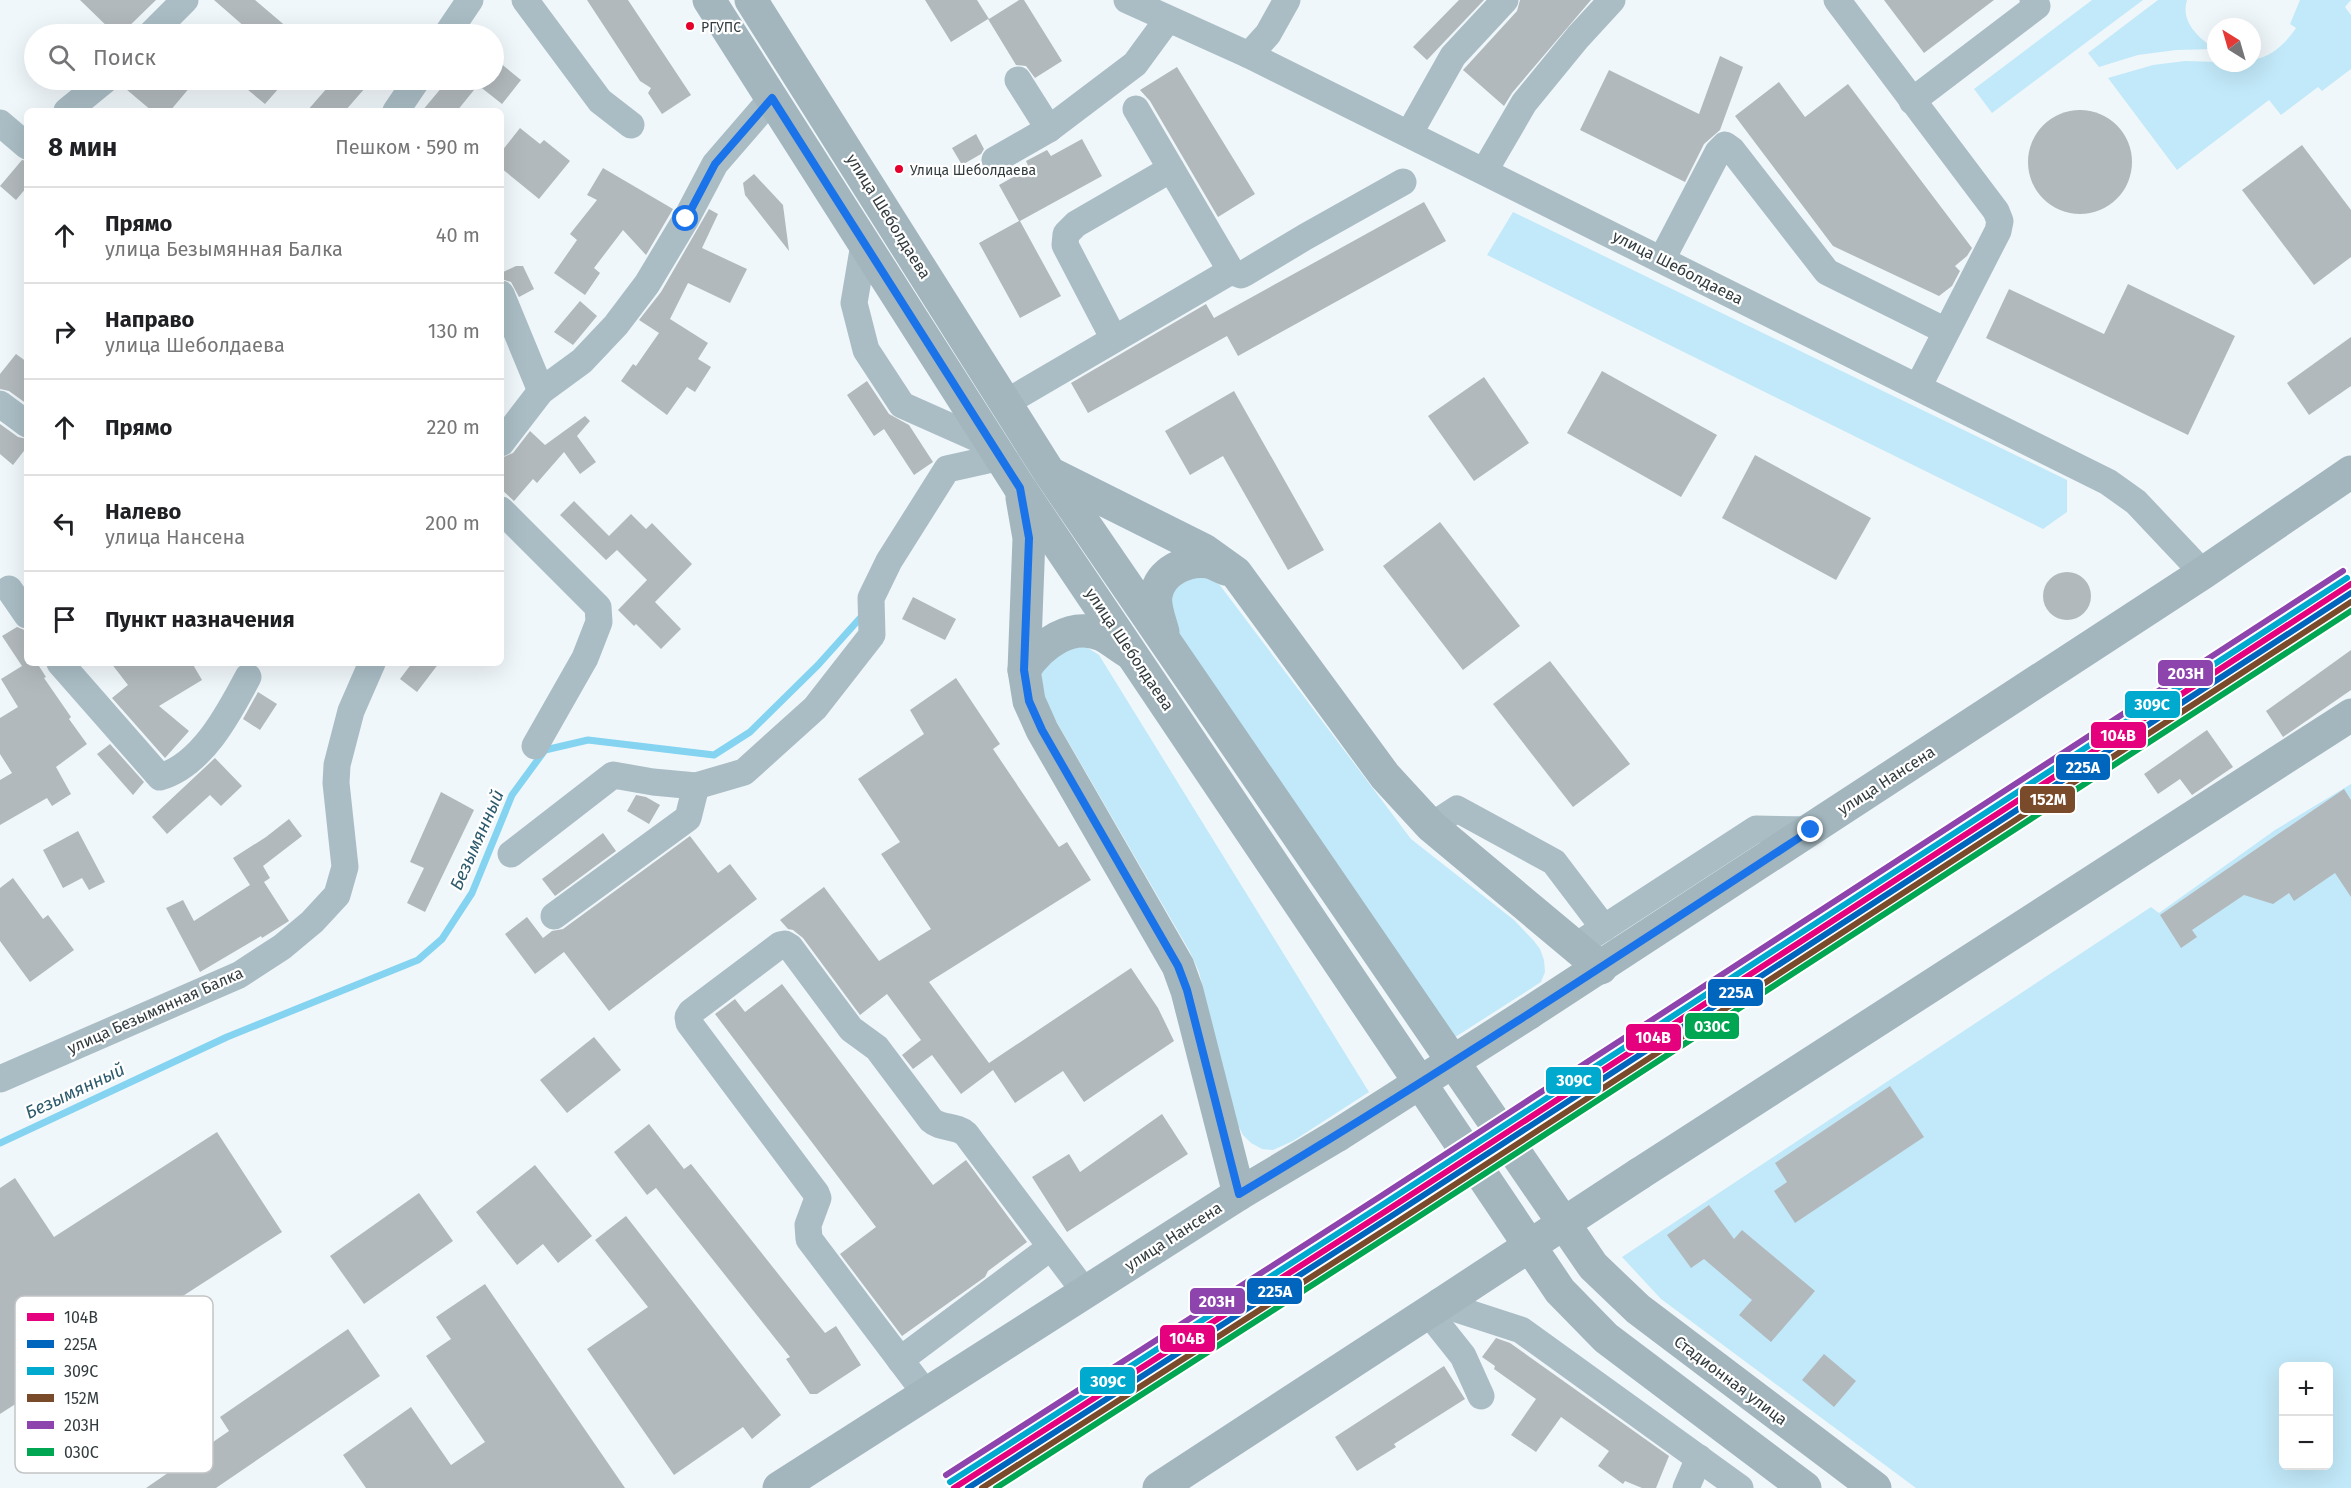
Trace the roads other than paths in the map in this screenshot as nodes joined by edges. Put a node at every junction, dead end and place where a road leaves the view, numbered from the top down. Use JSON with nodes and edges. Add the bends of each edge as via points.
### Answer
{"nodes":[{"id":1,"x":185,"y":0,"type":"edge"},
{"id":2,"x":470,"y":0,"type":"edge"},
{"id":3,"x":525,"y":0,"type":"edge"},
{"id":4,"x":709,"y":0,"type":"edge"},
{"id":5,"x":751,"y":0,"type":"edge"},
{"id":6,"x":1127,"y":0,"type":"edge"},
{"id":7,"x":1287,"y":0,"type":"edge"},
{"id":8,"x":1505,"y":0,"type":"edge"},
{"id":9,"x":1612,"y":0,"type":"edge"},
{"id":10,"x":1836,"y":0,"type":"edge"},
{"id":11,"x":2039,"y":2,"type":"edge"},
{"id":12,"x":1168,"y":19,"type":"junction"},
{"id":13,"x":161,"y":24,"type":"edge"},
{"id":14,"x":454,"y":24,"type":"edge"},
{"id":15,"x":1249,"y":54,"type":"junction"},
{"id":16,"x":1018,"y":80,"type":"dead end"},
{"id":17,"x":93,"y":90,"type":"edge"},
{"id":18,"x":410,"y":90,"type":"edge"},
{"id":19,"x":772,"y":98,"type":"junction"},
{"id":20,"x":1912,"y":101,"type":"junction"},
{"id":21,"x":71,"y":108,"type":"edge"},
{"id":22,"x":398,"y":108,"type":"edge"},
{"id":23,"x":1136,"y":109,"type":"dead end"},
{"id":24,"x":0,"y":123,"type":"edge"},
{"id":25,"x":631,"y":125,"type":"dead end"},
{"id":26,"x":1049,"y":129,"type":"junction"},
{"id":27,"x":1409,"y":134,"type":"junction"},
{"id":28,"x":24,"y":143,"type":"edge"},
{"id":29,"x":995,"y":160,"type":"dead end"},
{"id":30,"x":1171,"y":169,"type":"junction"},
{"id":31,"x":1485,"y":170,"type":"junction"},
{"id":32,"x":1403,"y":182,"type":"dead end"},
{"id":33,"x":864,"y":244,"type":"junction"},
{"id":34,"x":1662,"y":259,"type":"junction"},
{"id":35,"x":1231,"y":271,"type":"junction"},
{"id":36,"x":504,"y":301,"type":"edge"},
{"id":37,"x":1946,"y":331,"type":"junction"},
{"id":38,"x":1114,"y":339,"type":"junction"},
{"id":39,"x":1918,"y":387,"type":"junction"},
{"id":40,"x":541,"y":391,"type":"junction"},
{"id":41,"x":1007,"y":402,"type":"junction"},
{"id":42,"x":0,"y":404,"type":"edge"},
{"id":43,"x":24,"y":421,"type":"edge"},
{"id":44,"x":504,"y":440,"type":"edge"},
{"id":45,"x":997,"y":451,"type":"junction"},
{"id":46,"x":1049,"y":472,"type":"junction"},
{"id":47,"x":2351,"y":472,"type":"edge"},
{"id":48,"x":1020,"y":488,"type":"junction"},
{"id":49,"x":504,"y":513,"type":"edge"},
{"id":50,"x":1236,"y":573,"type":"junction"},
{"id":51,"x":2203,"y":573,"type":"junction"},
{"id":52,"x":12,"y":588,"type":"edge"},
{"id":53,"x":24,"y":610,"type":"edge"},
{"id":54,"x":1165,"y":639,"type":"junction"},
{"id":55,"x":1137,"y":658,"type":"junction"},
{"id":56,"x":63,"y":666,"type":"edge"},
{"id":57,"x":371,"y":666,"type":"edge"},
{"id":58,"x":1024,"y":670,"type":"junction"},
{"id":59,"x":248,"y":676,"type":"dead end"},
{"id":60,"x":2351,"y":715,"type":"edge"},
{"id":61,"x":535,"y":746,"type":"dead end"},
{"id":62,"x":696,"y":786,"type":"junction"},
{"id":63,"x":1431,"y":826,"type":"junction"},
{"id":64,"x":1811,"y":830,"type":"junction"},
{"id":65,"x":511,"y":854,"type":"dead end"},
{"id":66,"x":554,"y":916,"type":"dead end"},
{"id":67,"x":1604,"y":928,"type":"junction"},
{"id":68,"x":1576,"y":946,"type":"junction"},
{"id":69,"x":1601,"y":968,"type":"junction"},
{"id":70,"x":0,"y":1079,"type":"edge"},
{"id":71,"x":1239,"y":1194,"type":"junction"},
{"id":72,"x":1051,"y":1247,"type":"junction"},
{"id":73,"x":1593,"y":1266,"type":"joint"},
{"id":74,"x":1085,"y":1292,"type":"junction"},
{"id":75,"x":1435,"y":1308,"type":"junction"},
{"id":76,"x":900,"y":1360,"type":"junction"},
{"id":77,"x":926,"y":1394,"type":"junction"},
{"id":78,"x":1480,"y":1396,"type":"dead end"},
{"id":79,"x":1699,"y":1458,"type":"junction"},
{"id":80,"x":779,"y":1488,"type":"edge"},
{"id":81,"x":1159,"y":1488,"type":"edge"},
{"id":82,"x":1686,"y":1488,"type":"edge"},
{"id":83,"x":1740,"y":1488,"type":"edge"},
{"id":84,"x":1805,"y":1488,"type":"edge"},
{"id":85,"x":1875,"y":1488,"type":"edge"}],
"edges":[{"from":1,"to":13,"type":"street"},
{"from":2,"to":14,"type":"street"},
{"from":3,"to":25,"type":"street","via":[[600,101]]},
{"from":4,"to":19,"type":"main road","name":"улица Шеболдаева"},
{"from":5,"to":41,"type":"main road","name":"улица Шеболдаева"},
{"from":6,"to":12,"type":"street","name":"улица Шеболдаева"},
{"from":7,"to":15,"type":"street","via":[[1268,34]]},
{"from":8,"to":27,"type":"street","via":[[1453,56]]},
{"from":9,"to":31,"type":"street","via":[[1524,103]]},
{"from":10,"to":20,"type":"street"},
{"from":11,"to":20,"type":"street"},
{"from":12,"to":15,"type":"street","name":"улица Шеболдаева"},
{"from":12,"to":26,"type":"street","via":[[1135,64]]},
{"from":15,"to":27,"type":"street","name":"улица Шеболдаева"},
{"from":16,"to":26,"type":"street"},
{"from":17,"to":21,"type":"street"},
{"from":18,"to":22,"type":"street"},
{"from":19,"to":33,"type":"main road","name":"улица Шеболдаева"},
{"from":19,"to":40,"type":"street","via":[[715,164],[647,284],[616,326],[582,362]]},
{"from":20,"to":37,"type":"street","via":[[2000,221]]},
{"from":23,"to":30,"type":"street"},
{"from":24,"to":28,"type":"street"},
{"from":26,"to":29,"type":"street"},
{"from":27,"to":31,"type":"street","name":"улица Шеболдаева"},
{"from":30,"to":35,"type":"street"},
{"from":30,"to":38,"type":"street","via":[[1076,224],[1066,234],[1065,245]]},
{"from":31,"to":34,"type":"street","name":"улица Шеболдаева"},
{"from":32,"to":35,"type":"street","via":[[1245,273]]},
{"from":33,"to":45,"type":"main road","name":"улица Шеболдаева"},
{"from":33,"to":45,"type":"street","via":[[854,303],[866,350],[902,405]]},
{"from":34,"to":37,"type":"street","via":[[1725,145],[1827,272]]},
{"from":34,"to":39,"type":"street","name":"улица Шеболдаева"},
{"from":35,"to":38,"type":"street"},
{"from":36,"to":40,"type":"street"},
{"from":37,"to":39,"type":"street"},
{"from":38,"to":41,"type":"street"},
{"from":39,"to":51,"type":"street","name":"улица Шеболдаева","via":[[2108,482],[2136,502]]},
{"from":40,"to":44,"type":"street"},
{"from":41,"to":46,"type":"main road","name":"улица Шеболдаева"},
{"from":42,"to":43,"type":"street"},
{"from":45,"to":48,"type":"main road","name":"улица Шеболдаева"},
{"from":45,"to":62,"type":"street","via":[[947,469],[889,561],[871,598],[872,635],[815,708],[744,772]]},
{"from":46,"to":50,"type":"main road","via":[[1204,550]]},
{"from":46,"to":54,"type":"main road","name":"улица Шеболдаева"},
{"from":47,"to":51,"type":"main road","name":"улица Нансена"},
{"from":48,"to":55,"type":"main road","name":"улица Шеболдаева"},
{"from":48,"to":58,"type":"main road","via":[[1029,538]]},
{"from":49,"to":61,"type":"street","via":[[598,607],[599,622],[585,658]]},
{"from":50,"to":54,"type":"main road","via":[[1210,562],[1191,561],[1173,569],[1162,580],[1156,595]]},
{"from":50,"to":63,"type":"main road","via":[[1385,776]]},
{"from":51,"to":64,"type":"main road","name":"улица Нансена"},
{"from":52,"to":53,"type":"street"},
{"from":54,"to":73,"type":"main road","name":"улица Шеболдаева"},
{"from":55,"to":58,"type":"main road","via":[[1101,635],[1080,631],[1054,639],[1035,653]]},
{"from":55,"to":84,"type":"main road","name":"улица Шеболдаева","via":[[1560,1291],[1606,1338]]},
{"from":56,"to":59,"type":"street","via":[[160,777],[175,773],[209,742]]},
{"from":57,"to":70,"type":"street","name":"улица Безымянная Балка","via":[[351,711],[337,765],[345,867],[337,895],[282,947],[239,975]]},
{"from":58,"to":71,"type":"main road","via":[[1029,701],[1042,730],[1178,966]]},
{"from":60,"to":75,"type":"main road","bridge":true},
{"from":62,"to":65,"type":"street","via":[[613,775]]},
{"from":62,"to":66,"type":"street","via":[[688,818]]},
{"from":63,"to":67,"type":"street","via":[[1457,810],[1554,862]]},
{"from":63,"to":68,"type":"main road"},
{"from":64,"to":67,"type":"street","via":[[1756,829]]},
{"from":64,"to":69,"type":"main road","name":"улица Нансена"},
{"from":67,"to":68,"type":"street"},
{"from":68,"to":69,"type":"main road"},
{"from":69,"to":71,"type":"main road","name":"улица Нансена","bridge":true},
{"from":71,"to":74,"type":"main road","name":"улица Нансена"},
{"from":72,"to":74,"type":"street"},
{"from":72,"to":76,"type":"street"},
{"from":72,"to":76,"type":"street","via":[[966,1134],[935,1124],[877,1048],[851,1029],[790,947],[785,944],[771,952],[691,1012],[689,1023],[816,1193],[817,1203],[808,1225],[809,1239]]},
{"from":73,"to":85,"type":"main road","name":"Стадионная улица","via":[[1638,1309]]},
{"from":74,"to":77,"type":"main road","name":"улица Нансена"},
{"from":75,"to":78,"type":"street","via":[[1463,1356]]},
{"from":75,"to":79,"type":"street","via":[[1521,1330]]},
{"from":75,"to":81,"type":"main road"},
{"from":76,"to":77,"type":"street"},
{"from":77,"to":80,"type":"main road","name":"улица Нансена"},
{"from":79,"to":82,"type":"street"},
{"from":79,"to":83,"type":"street"}]}
